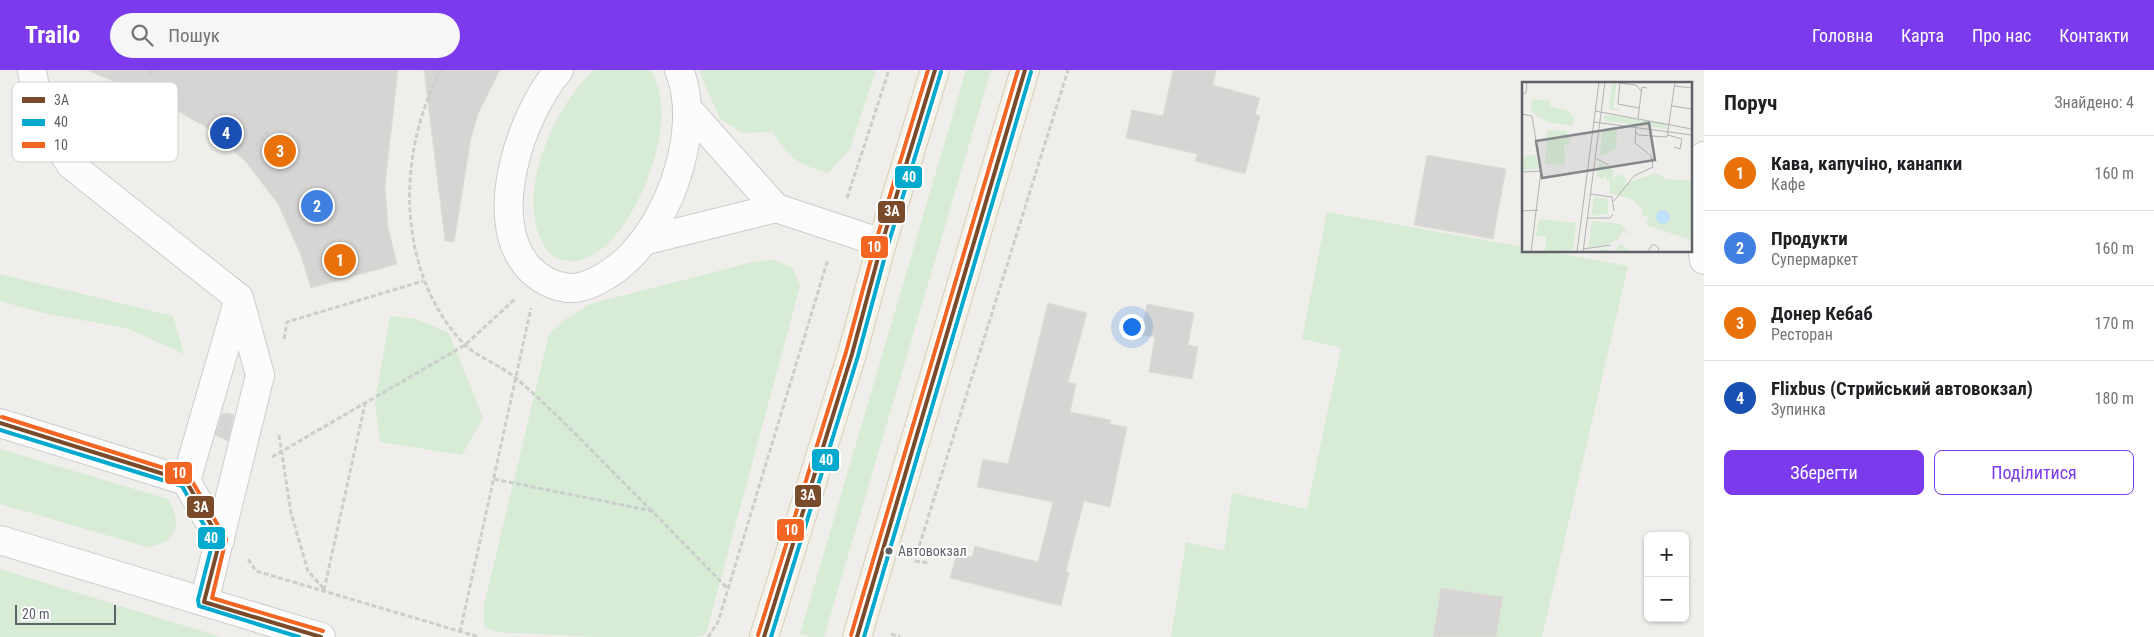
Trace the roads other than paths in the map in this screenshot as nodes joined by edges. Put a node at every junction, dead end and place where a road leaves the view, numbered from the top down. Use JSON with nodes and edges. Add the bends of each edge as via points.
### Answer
{"nodes":[{"id":1,"x":559,"y":70,"type":"edge"},
{"id":2,"x":679,"y":70,"type":"edge"},
{"id":3,"x":935,"y":70,"type":"edge"},
{"id":4,"x":1025,"y":70,"type":"edge"},
{"id":5,"x":687,"y":108,"type":"junction"},
{"id":6,"x":69,"y":162,"type":"edge"},
{"id":7,"x":1703,"y":170,"type":"edge"},
{"id":8,"x":776,"y":208,"type":"junction"},
{"id":9,"x":643,"y":242,"type":"junction"},
{"id":10,"x":882,"y":243,"type":"junction"},
{"id":11,"x":1704,"y":260,"type":"edge"},
{"id":12,"x":239,"y":298,"type":"junction"},
{"id":13,"x":0,"y":422,"type":"edge"},
{"id":14,"x":186,"y":481,"type":"junction"},
{"id":15,"x":0,"y":540,"type":"edge"},
{"id":16,"x":220,"y":540,"type":"junction"},
{"id":17,"x":204,"y":602,"type":"junction"},
{"id":18,"x":321,"y":637,"type":"edge"},
{"id":19,"x":764,"y":637,"type":"edge"},
{"id":20,"x":856,"y":637,"type":"edge"}],
"edges":[{"from":1,"to":9,"type":"street","via":[[532,112],[512,171],[511,228],[524,262],[551,284],[569,288],[586,285],[617,269]]},
{"from":2,"to":5,"type":"street"},
{"from":3,"to":10,"type":"main road"},
{"from":4,"to":20,"type":"main road"},
{"from":5,"to":8,"type":"street"},
{"from":5,"to":9,"type":"street","via":[[679,167],[664,207]]},
{"from":6,"to":12,"type":"street"},
{"from":7,"to":11,"type":"street"},
{"from":8,"to":9,"type":"street"},
{"from":8,"to":10,"type":"street"},
{"from":10,"to":19,"type":"main road","via":[[852,354]]},
{"from":12,"to":14,"type":"street"},
{"from":12,"to":16,"type":"street","via":[[260,375]]},
{"from":13,"to":14,"type":"street"},
{"from":14,"to":16,"type":"street"},
{"from":15,"to":17,"type":"street"},
{"from":16,"to":17,"type":"street"},
{"from":17,"to":18,"type":"street"}]}
